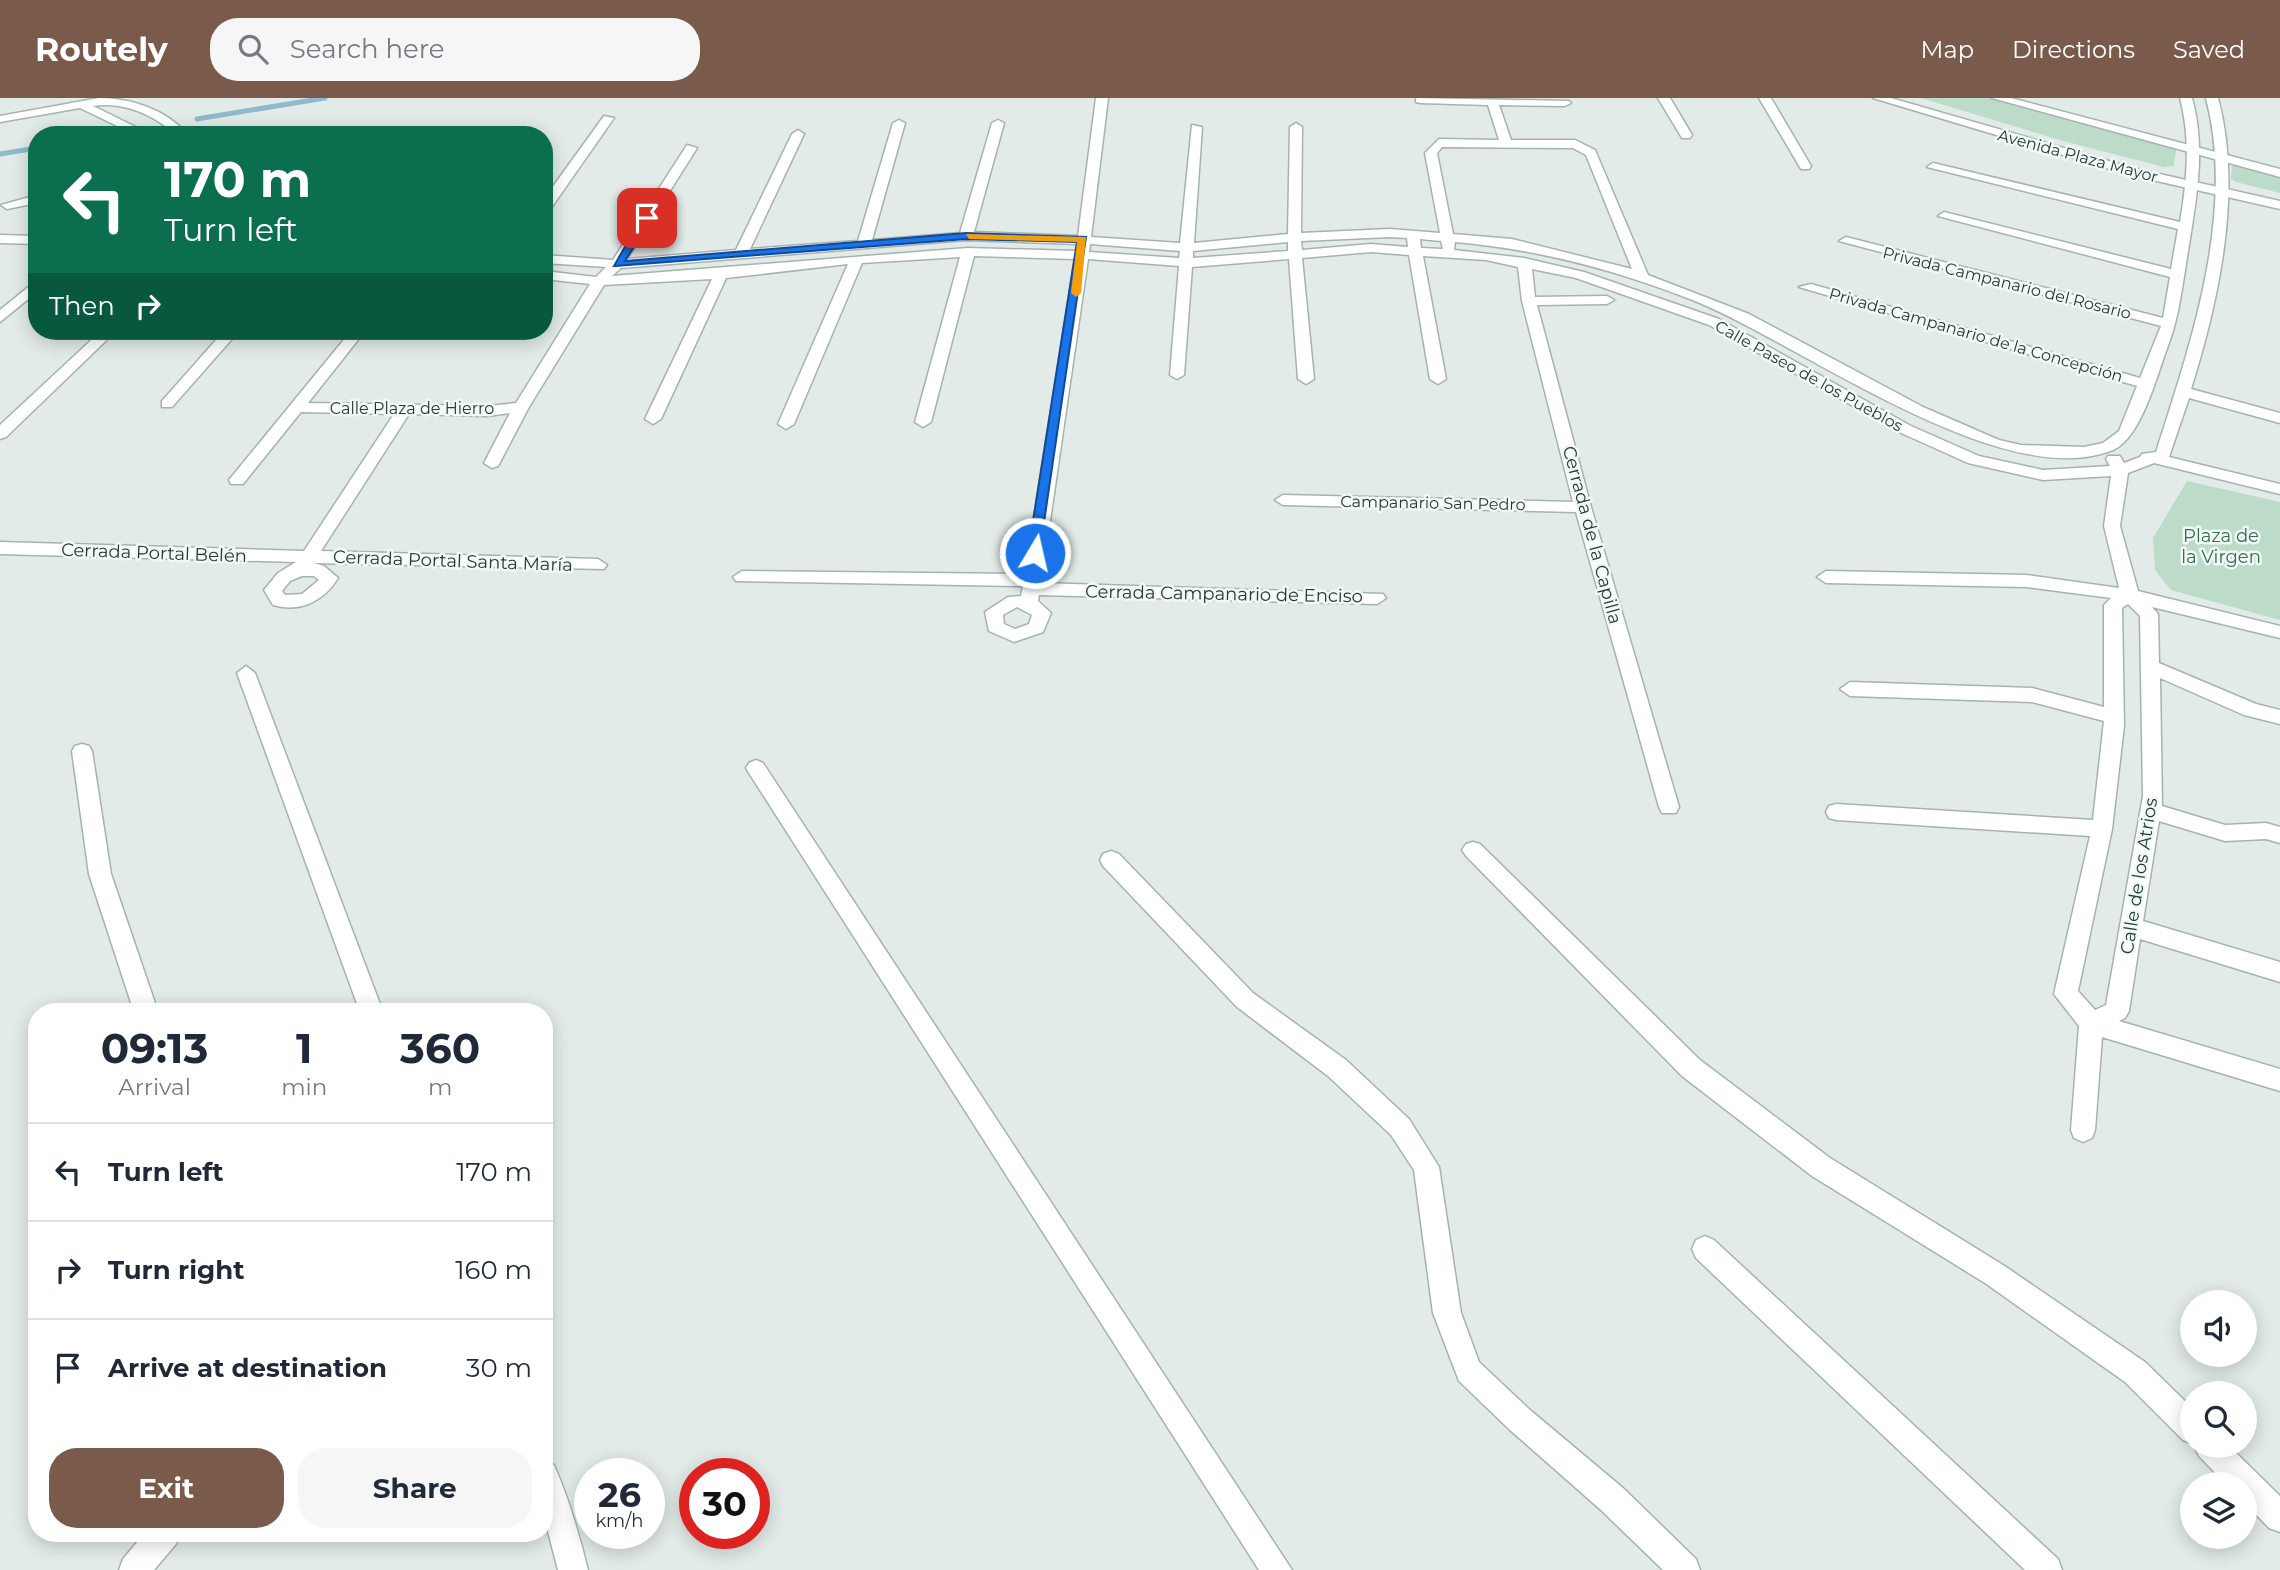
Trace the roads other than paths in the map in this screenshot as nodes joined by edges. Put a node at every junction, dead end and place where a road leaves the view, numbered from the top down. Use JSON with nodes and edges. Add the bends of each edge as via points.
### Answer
{"nodes":[{"id":1,"x":69,"y":98,"type":"edge"},
{"id":2,"x":115,"y":98,"type":"edge"},
{"id":3,"x":1101,"y":98,"type":"edge"},
{"id":4,"x":1664,"y":98,"type":"edge"},
{"id":5,"x":1765,"y":98,"type":"edge"},
{"id":6,"x":1879,"y":98,"type":"edge"},
{"id":7,"x":1998,"y":98,"type":"edge"},
{"id":8,"x":2186,"y":98,"type":"edge"},
{"id":9,"x":2212,"y":98,"type":"edge"},
{"id":10,"x":1420,"y":100,"type":"dead end"},
{"id":11,"x":1491,"y":100,"type":"edge"},
{"id":12,"x":1565,"y":103,"type":"dead end"},
{"id":13,"x":81,"y":104,"type":"junction"},
{"id":14,"x":608,"y":118,"type":"dead end"},
{"id":15,"x":0,"y":119,"type":"edge"},
{"id":16,"x":900,"y":123,"type":"dead end"},
{"id":17,"x":998,"y":123,"type":"dead end"},
{"id":18,"x":127,"y":126,"type":"edge"},
{"id":19,"x":173,"y":126,"type":"edge"},
{"id":20,"x":1196,"y":127,"type":"dead end"},
{"id":21,"x":1296,"y":127,"type":"dead end"},
{"id":22,"x":798,"y":134,"type":"dead end"},
{"id":23,"x":1686,"y":135,"type":"dead end"},
{"id":24,"x":1506,"y":142,"type":"junction"},
{"id":25,"x":691,"y":148,"type":"dead end"},
{"id":26,"x":2192,"y":149,"type":"junction"},
{"id":27,"x":2219,"y":158,"type":"junction"},
{"id":28,"x":1805,"y":166,"type":"dead end"},
{"id":29,"x":1933,"y":167,"type":"dead end"},
{"id":30,"x":2280,"y":173,"type":"edge"},
{"id":31,"x":2192,"y":186,"type":"junction"},
{"id":32,"x":2219,"y":192,"type":"junction"},
{"id":33,"x":553,"y":195,"type":"edge"},
{"id":34,"x":28,"y":201,"type":"edge"},
{"id":35,"x":7,"y":205,"type":"dead end"},
{"id":36,"x":2280,"y":205,"type":"edge"},
{"id":37,"x":1944,"y":216,"type":"dead end"},
{"id":38,"x":2185,"y":227,"type":"junction"},
{"id":39,"x":966,"y":236,"type":"junction"},
{"id":40,"x":1446,"y":237,"type":"junction"},
{"id":41,"x":1294,"y":238,"type":"junction"},
{"id":42,"x":0,"y":239,"type":"edge"},
{"id":43,"x":28,"y":240,"type":"edge"},
{"id":44,"x":1846,"y":241,"type":"dead end"},
{"id":45,"x":1414,"y":242,"type":"junction"},
{"id":46,"x":864,"y":243,"type":"junction"},
{"id":47,"x":1082,"y":247,"type":"junction"},
{"id":48,"x":968,"y":252,"type":"junction"},
{"id":49,"x":1297,"y":253,"type":"junction"},
{"id":50,"x":1450,"y":253,"type":"junction"},
{"id":51,"x":1187,"y":255,"type":"junction"},
{"id":52,"x":740,"y":256,"type":"junction"},
{"id":53,"x":856,"y":259,"type":"junction"},
{"id":54,"x":553,"y":260,"type":"edge"},
{"id":55,"x":1524,"y":262,"type":"junction"},
{"id":56,"x":617,"y":264,"type":"junction"},
{"id":57,"x":721,"y":274,"type":"junction"},
{"id":58,"x":2177,"y":275,"type":"junction"},
{"id":59,"x":553,"y":276,"type":"edge"},
{"id":60,"x":1642,"y":276,"type":"junction"},
{"id":61,"x":599,"y":281,"type":"junction"},
{"id":62,"x":1807,"y":287,"type":"dead end"},
{"id":63,"x":28,"y":292,"type":"edge"},
{"id":64,"x":1607,"y":300,"type":"dead end"},
{"id":65,"x":1529,"y":301,"type":"junction"},
{"id":66,"x":0,"y":318,"type":"edge"},
{"id":67,"x":2169,"y":324,"type":"junction"},
{"id":68,"x":99,"y":340,"type":"edge"},
{"id":69,"x":224,"y":340,"type":"edge"},
{"id":70,"x":351,"y":340,"type":"edge"},
{"id":71,"x":1177,"y":375,"type":"dead end"},
{"id":72,"x":1306,"y":379,"type":"dead end"},
{"id":73,"x":1438,"y":379,"type":"dead end"},
{"id":74,"x":2146,"y":384,"type":"junction"},
{"id":75,"x":2184,"y":392,"type":"junction"},
{"id":76,"x":167,"y":404,"type":"dead end"},
{"id":77,"x":296,"y":407,"type":"junction"},
{"id":78,"x":521,"y":407,"type":"junction"},
{"id":79,"x":404,"y":410,"type":"junction"},
{"id":80,"x":2280,"y":418,"type":"edge"},
{"id":81,"x":653,"y":419,"type":"dead end"},
{"id":82,"x":923,"y":422,"type":"dead end"},
{"id":83,"x":786,"y":424,"type":"dead end"},
{"id":84,"x":0,"y":434,"type":"edge"},
{"id":85,"x":2109,"y":446,"type":"junction"},
{"id":86,"x":2153,"y":458,"type":"junction"},
{"id":87,"x":492,"y":463,"type":"dead end"},
{"id":88,"x":2120,"y":470,"type":"junction"},
{"id":89,"x":237,"y":480,"type":"dead end"},
{"id":90,"x":2280,"y":489,"type":"edge"},
{"id":91,"x":1283,"y":499,"type":"dead end"},
{"id":92,"x":1583,"y":507,"type":"junction"},
{"id":93,"x":0,"y":548,"type":"edge"},
{"id":94,"x":304,"y":564,"type":"junction"},
{"id":95,"x":598,"y":565,"type":"dead end"},
{"id":96,"x":742,"y":577,"type":"dead end"},
{"id":97,"x":1826,"y":577,"type":"dead end"},
{"id":98,"x":1030,"y":591,"type":"junction"},
{"id":99,"x":2130,"y":594,"type":"junction"},
{"id":100,"x":1377,"y":598,"type":"dead end"},
{"id":101,"x":2280,"y":632,"type":"edge"},
{"id":102,"x":2152,"y":667,"type":"junction"},
{"id":103,"x":246,"y":673,"type":"dead end"},
{"id":104,"x":1850,"y":689,"type":"dead end"},
{"id":105,"x":2114,"y":717,"type":"junction"},
{"id":106,"x":2280,"y":717,"type":"edge"},
{"id":107,"x":82,"y":751,"type":"dead end"},
{"id":108,"x":756,"y":768,"type":"dead end"},
{"id":109,"x":1669,"y":807,"type":"dead end"},
{"id":110,"x":1836,"y":811,"type":"dead end"},
{"id":111,"x":2151,"y":811,"type":"junction"},
{"id":112,"x":2102,"y":830,"type":"junction"},
{"id":113,"x":2280,"y":835,"type":"edge"},
{"id":114,"x":1473,"y":850,"type":"dead end"},
{"id":115,"x":1111,"y":860,"type":"dead end"},
{"id":116,"x":2132,"y":927,"type":"junction"},
{"id":117,"x":2280,"y":972,"type":"edge"},
{"id":118,"x":143,"y":1003,"type":"edge"},
{"id":119,"x":369,"y":1003,"type":"edge"},
{"id":120,"x":2091,"y":1023,"type":"junction"},
{"id":121,"x":2280,"y":1080,"type":"edge"},
{"id":122,"x":2082,"y":1130,"type":"dead end"},
{"id":123,"x":1706,"y":1249,"type":"dead end"},
{"id":124,"x":2180,"y":1417,"type":"edge"},
{"id":125,"x":2221,"y":1458,"type":"edge"},
{"id":126,"x":553,"y":1499,"type":"edge"},
{"id":127,"x":2280,"y":1517,"type":"edge"},
{"id":128,"x":157,"y":1542,"type":"edge"},
{"id":129,"x":134,"y":1570,"type":"edge"},
{"id":130,"x":573,"y":1570,"type":"edge"},
{"id":131,"x":1277,"y":1570,"type":"edge"},
{"id":132,"x":1685,"y":1570,"type":"edge"},
{"id":133,"x":2047,"y":1570,"type":"edge"}],
"edges":[{"from":1,"to":13,"type":"street"},
{"from":2,"to":13,"type":"street"},
{"from":2,"to":19,"type":"street"},
{"from":3,"to":47,"type":"street"},
{"from":4,"to":23,"type":"street"},
{"from":5,"to":28,"type":"street"},
{"from":6,"to":31,"type":"street","name":"Avenida Plaza Mayor"},
{"from":7,"to":26,"type":"street","name":"Avenida Plaza Mayor"},
{"from":8,"to":26,"type":"street","via":[[2193,122]]},
{"from":9,"to":27,"type":"street","via":[[2220,128]]},
{"from":10,"to":11,"type":"street"},
{"from":11,"to":12,"type":"street"},
{"from":11,"to":24,"type":"street"},
{"from":13,"to":15,"type":"street"},
{"from":13,"to":18,"type":"street"},
{"from":14,"to":33,"type":"street"},
{"from":16,"to":46,"type":"street"},
{"from":17,"to":39,"type":"street"},
{"from":20,"to":51,"type":"street"},
{"from":21,"to":41,"type":"street"},
{"from":22,"to":52,"type":"street"},
{"from":24,"to":40,"type":"street","via":[[1452,141],[1434,148]]},
{"from":24,"to":60,"type":"street","via":[[1575,144],[1591,153]]},
{"from":25,"to":56,"type":"street"},
{"from":26,"to":27,"type":"street","name":"Avenida Plaza Mayor"},
{"from":26,"to":31,"type":"street"},
{"from":27,"to":30,"type":"street","name":"Avenida Plaza Mayor"},
{"from":27,"to":32,"type":"street"},
{"from":29,"to":38,"type":"street"},
{"from":31,"to":32,"type":"street","name":"Avenida Plaza Mayor"},
{"from":31,"to":38,"type":"street"},
{"from":32,"to":36,"type":"street","name":"Avenida Plaza Mayor"},
{"from":32,"to":75,"type":"street","via":[[2220,229],[2212,279]]},
{"from":34,"to":35,"type":"street"},
{"from":37,"to":58,"type":"street"},
{"from":38,"to":58,"type":"street"},
{"from":39,"to":46,"type":"street","name":"Calle Paseo de los Pueblos"},
{"from":39,"to":47,"type":"street","name":"Calle Paseo de los Pueblos"},
{"from":40,"to":45,"type":"street","name":"Calle Paseo de los Pueblos"},
{"from":40,"to":50,"type":"street"},
{"from":40,"to":60,"type":"street","name":"Calle Paseo de los Pueblos","via":[[1558,252]]},
{"from":41,"to":45,"type":"street","name":"Calle Paseo de los Pueblos","via":[[1327,234]]},
{"from":41,"to":49,"type":"street"},
{"from":41,"to":51,"type":"street","name":"Calle Paseo de los Pueblos"},
{"from":42,"to":43,"type":"street"},
{"from":44,"to":67,"type":"street","name":"Privada Campanario del Rosario"},
{"from":45,"to":49,"type":"street","name":"Calle Paseo de los Pueblos"},
{"from":45,"to":50,"type":"street","name":"Calle Paseo de los Pueblos"},
{"from":45,"to":73,"type":"street"},
{"from":46,"to":52,"type":"street","name":"Calle Paseo de los Pueblos"},
{"from":47,"to":48,"type":"street","name":"Calle Paseo de los Pueblos"},
{"from":47,"to":51,"type":"street","name":"Calle Paseo de los Pueblos"},
{"from":47,"to":98,"type":"street"},
{"from":48,"to":53,"type":"street","name":"Calle Paseo de los Pueblos"},
{"from":48,"to":82,"type":"street"},
{"from":49,"to":51,"type":"street","name":"Calle Paseo de los Pueblos"},
{"from":49,"to":72,"type":"street"},
{"from":50,"to":55,"type":"street","name":"Calle Paseo de los Pueblos"},
{"from":51,"to":71,"type":"street"},
{"from":52,"to":56,"type":"street","name":"Calle Paseo de los Pueblos"},
{"from":53,"to":57,"type":"street","name":"Calle Paseo de los Pueblos"},
{"from":53,"to":83,"type":"street"},
{"from":54,"to":56,"type":"street","name":"Calle Paseo de los Pueblos"},
{"from":55,"to":65,"type":"street","name":"Cerrada de la Capilla"},
{"from":55,"to":88,"type":"street","name":"Calle Paseo de los Pueblos","via":[[1623,289],[1714,323],[1905,429],[1974,460],[2043,475]]},
{"from":56,"to":61,"type":"street"},
{"from":57,"to":61,"type":"street","name":"Calle Paseo de los Pueblos"},
{"from":57,"to":81,"type":"street"},
{"from":58,"to":67,"type":"street"},
{"from":59,"to":61,"type":"street","name":"Calle Paseo de los Pueblos"},
{"from":60,"to":85,"type":"street","name":"Calle Paseo de los Pueblos","via":[[1744,317],[1918,410],[1993,443],[2055,453]]},
{"from":61,"to":78,"type":"street"},
{"from":62,"to":74,"type":"street","name":"Privada Campanario de la Concepción"},
{"from":63,"to":66,"type":"street"},
{"from":64,"to":65,"type":"street"},
{"from":65,"to":92,"type":"street","name":"Cerrada de la Capilla"},
{"from":67,"to":74,"type":"street"},
{"from":68,"to":84,"type":"street"},
{"from":69,"to":76,"type":"street"},
{"from":70,"to":77,"type":"street","name":"Calle Plaza de Hierro"},
{"from":74,"to":85,"type":"street","via":[[2126,433]]},
{"from":75,"to":80,"type":"street"},
{"from":75,"to":86,"type":"street","via":[[2163,455]]},
{"from":77,"to":79,"type":"street","name":"Calle Plaza de Hierro"},
{"from":77,"to":89,"type":"street"},
{"from":78,"to":79,"type":"street","name":"Calle Plaza de Hierro"},
{"from":78,"to":87,"type":"street"},
{"from":79,"to":94,"type":"street"},
{"from":85,"to":86,"type":"street"},
{"from":85,"to":88,"type":"street"},
{"from":86,"to":88,"type":"street","name":"Calle Paseo de los Pueblos"},
{"from":86,"to":90,"type":"street"},
{"from":88,"to":99,"type":"street","name":"Calle de los Atrios","via":[[2112,526]]},
{"from":91,"to":92,"type":"street","name":"Campanario San Pedro"},
{"from":92,"to":109,"type":"street","name":"Cerrada de la Capilla"},
{"from":93,"to":94,"type":"street","name":"Cerrada Portal Belén"},
{"from":94,"to":95,"type":"street","name":"Cerrada Portal Santa María"},
{"from":96,"to":98,"type":"street","name":"Cerrada Campanario de Enciso"},
{"from":97,"to":99,"type":"street","via":[[2026,580]]},
{"from":98,"to":100,"type":"street","name":"Cerrada Campanario de Enciso"},
{"from":99,"to":101,"type":"street"},
{"from":99,"to":102,"type":"street","name":"Calle de los Atrios","via":[[2149,614]]},
{"from":99,"to":105,"type":"street","via":[[2113,604]]},
{"from":102,"to":106,"type":"street","via":[[2250,710]]},
{"from":102,"to":111,"type":"street","name":"Calle de los Atrios"},
{"from":103,"to":119,"type":"street"},
{"from":104,"to":105,"type":"street","via":[[2032,695]]},
{"from":105,"to":112,"type":"street"},
{"from":107,"to":118,"type":"street","via":[[100,874]]},
{"from":108,"to":131,"type":"street"},
{"from":110,"to":112,"type":"street"},
{"from":111,"to":113,"type":"street","via":[[2225,833]]},
{"from":111,"to":116,"type":"street","name":"Calle de los Atrios"},
{"from":112,"to":120,"type":"street","via":[[2066,994]]},
{"from":114,"to":124,"type":"street","via":[[1691,1068],[1821,1167],[1994,1274],[2135,1372]]},
{"from":115,"to":132,"type":"street","via":[[1245,1000],[1337,1069],[1400,1127],[1426,1167],[1447,1313],[1469,1371]]},
{"from":116,"to":117,"type":"street"},
{"from":116,"to":120,"type":"street","name":"Calle de los Atrios","via":[[2117,1011]]},
{"from":120,"to":121,"type":"street"},
{"from":120,"to":122,"type":"street"},
{"from":123,"to":133,"type":"street"},
{"from":125,"to":127,"type":"street"},
{"from":126,"to":130,"type":"street"},
{"from":128,"to":129,"type":"street"}]}
